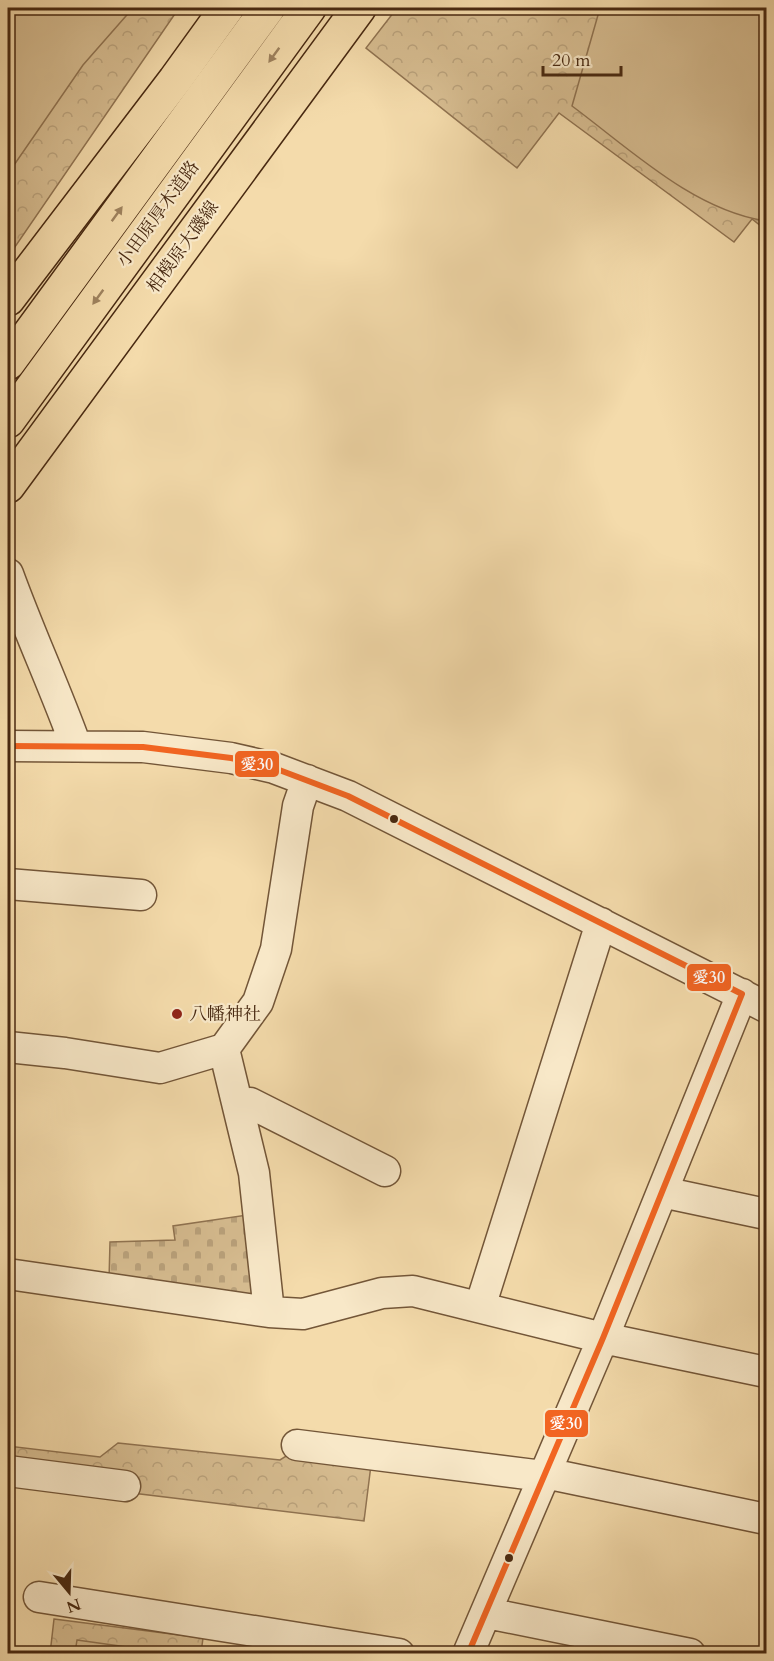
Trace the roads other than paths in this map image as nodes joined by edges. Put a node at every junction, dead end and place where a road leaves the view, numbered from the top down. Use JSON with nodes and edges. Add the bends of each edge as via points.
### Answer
{"nodes":[{"id":1,"x":227,"y":8,"type":"edge"},
{"id":2,"x":268,"y":8,"type":"edge"},
{"id":3,"x":309,"y":8,"type":"edge"},
{"id":4,"x":359,"y":8,"type":"edge"},
{"id":5,"x":8,"y":299,"type":"edge"},
{"id":6,"x":8,"y":363,"type":"edge"},
{"id":7,"x":8,"y":421,"type":"edge"},
{"id":8,"x":8,"y":486,"type":"edge"},
{"id":9,"x":8,"y":574,"type":"edge"},
{"id":10,"x":8,"y":746,"type":"edge"},
{"id":11,"x":76,"y":746,"type":"junction"},
{"id":12,"x":307,"y":780,"type":"junction"},
{"id":13,"x":8,"y":884,"type":"edge"},
{"id":14,"x":133,"y":902,"type":"dead end"},
{"id":15,"x":601,"y":923,"type":"junction"},
{"id":16,"x":754,"y":1000,"type":"edge"},
{"id":17,"x":8,"y":1047,"type":"edge"},
{"id":18,"x":224,"y":1049,"type":"junction"},
{"id":19,"x":239,"y":1106,"type":"junction"},
{"id":20,"x":385,"y":1171,"type":"dead end"},
{"id":21,"x":662,"y":1192,"type":"junction"},
{"id":22,"x":766,"y":1214,"type":"edge"},
{"id":23,"x":8,"y":1274,"type":"edge"},
{"id":24,"x":480,"y":1307,"type":"junction"},
{"id":25,"x":269,"y":1312,"type":"junction"},
{"id":26,"x":603,"y":1338,"type":"junction"},
{"id":27,"x":766,"y":1372,"type":"edge"},
{"id":28,"x":297,"y":1445,"type":"dead end"},
{"id":29,"x":8,"y":1471,"type":"edge"},
{"id":30,"x":544,"y":1474,"type":"junction"},
{"id":31,"x":125,"y":1486,"type":"dead end"},
{"id":32,"x":766,"y":1520,"type":"edge"},
{"id":33,"x":39,"y":1597,"type":"dead end"},
{"id":34,"x":487,"y":1614,"type":"junction"},
{"id":35,"x":399,"y":1653,"type":"edge"},
{"id":36,"x":468,"y":1653,"type":"edge"},
{"id":37,"x":690,"y":1653,"type":"edge"}],
"edges":[{"from":1,"to":5,"type":"main road"},
{"from":6,"to":2,"type":"main road","name":"小田原厚木道路","one_way":true},
{"from":3,"to":7,"type":"main road","name":"小田原厚木道路","one_way":true},
{"from":4,"to":8,"type":"main road","name":"相模原大磯線"},
{"from":9,"to":11,"type":"street"},
{"from":10,"to":11,"type":"street"},
{"from":11,"to":12,"type":"street","via":[[143,747],[231,758]]},
{"from":12,"to":15,"type":"street","via":[[348,796]]},
{"from":12,"to":18,"type":"street","via":[[298,806],[276,949],[258,1002]]},
{"from":13,"to":14,"type":"street"},
{"from":15,"to":16,"type":"street"},
{"from":15,"to":24,"type":"street"},
{"from":16,"to":21,"type":"street"},
{"from":17,"to":18,"type":"street","via":[[66,1043],[160,1068]]},
{"from":18,"to":19,"type":"street"},
{"from":19,"to":20,"type":"street","via":[[250,1103]]},
{"from":19,"to":25,"type":"street","via":[[254,1173]]},
{"from":21,"to":22,"type":"street"},
{"from":21,"to":26,"type":"street"},
{"from":23,"to":25,"type":"street"},
{"from":24,"to":25,"type":"street","via":[[413,1291],[382,1293],[303,1314]]},
{"from":24,"to":26,"type":"street"},
{"from":26,"to":27,"type":"street"},
{"from":26,"to":30,"type":"street"},
{"from":28,"to":30,"type":"street"},
{"from":29,"to":31,"type":"street"},
{"from":30,"to":32,"type":"street"},
{"from":30,"to":34,"type":"street"},
{"from":33,"to":35,"type":"street"},
{"from":34,"to":36,"type":"street"},
{"from":34,"to":37,"type":"street"}]}
